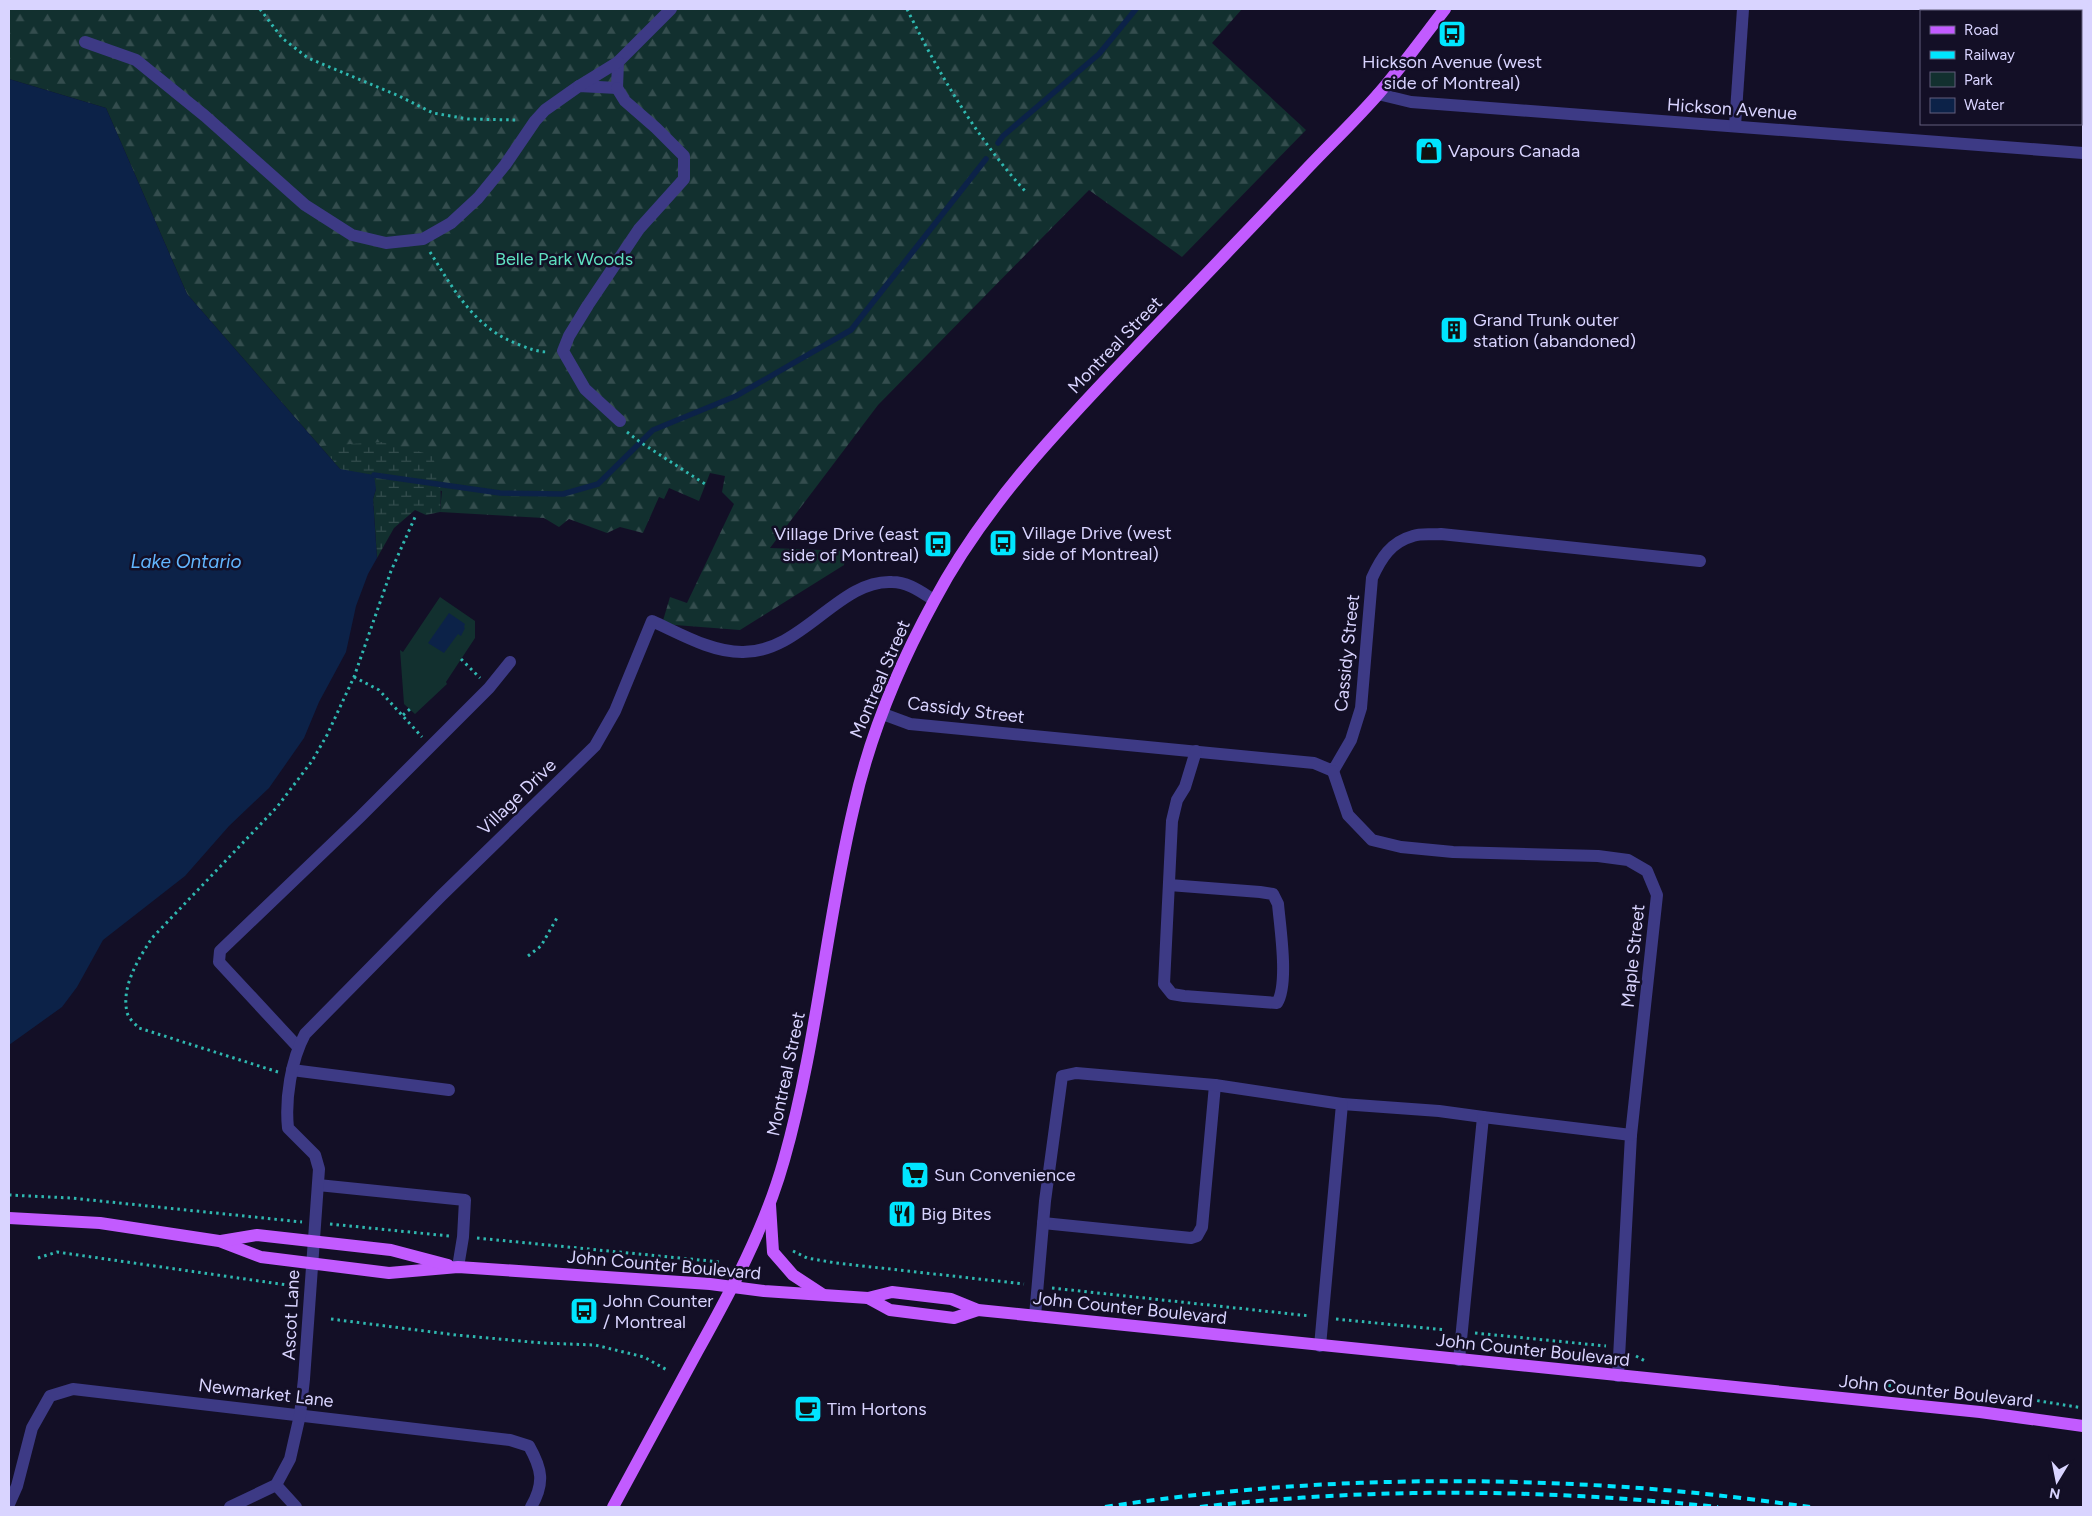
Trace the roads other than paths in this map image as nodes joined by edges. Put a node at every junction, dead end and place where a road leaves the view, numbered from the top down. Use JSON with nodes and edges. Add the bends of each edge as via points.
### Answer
{"nodes":[{"id":1,"x":671,"y":9,"type":"edge"},
{"id":2,"x":1446,"y":9,"type":"edge"},
{"id":3,"x":1743,"y":9,"type":"edge"},
{"id":4,"x":85,"y":42,"type":"dead end"},
{"id":5,"x":618,"y":62,"type":"junction"},
{"id":6,"x":578,"y":86,"type":"junction"},
{"id":7,"x":617,"y":88,"type":"junction"},
{"id":8,"x":1378,"y":94,"type":"junction"},
{"id":9,"x":1735,"y":126,"type":"junction"},
{"id":10,"x":2083,"y":153,"type":"edge"},
{"id":11,"x":620,"y":421,"type":"road end"},
{"id":12,"x":1700,"y":561,"type":"dead end"},
{"id":13,"x":934,"y":600,"type":"junction"},
{"id":14,"x":510,"y":662,"type":"dead end"},
{"id":15,"x":882,"y":714,"type":"junction"},
{"id":16,"x":1196,"y":751,"type":"junction"},
{"id":17,"x":1333,"y":772,"type":"junction"},
{"id":18,"x":1169,"y":885,"type":"junction"},
{"id":19,"x":298,"y":1047,"type":"junction"},
{"id":20,"x":292,"y":1070,"type":"junction"},
{"id":21,"x":1215,"y":1085,"type":"junction"},
{"id":22,"x":449,"y":1090,"type":"dead end"},
{"id":23,"x":1342,"y":1104,"type":"junction"},
{"id":24,"x":1483,"y":1117,"type":"junction"},
{"id":25,"x":1631,"y":1136,"type":"junction"},
{"id":26,"x":318,"y":1185,"type":"junction"},
{"id":27,"x":770,"y":1202,"type":"junction"},
{"id":28,"x":9,"y":1218,"type":"edge"},
{"id":29,"x":1043,"y":1223,"type":"junction"},
{"id":30,"x":220,"y":1241,"type":"junction"},
{"id":31,"x":313,"y":1241,"type":"junction"},
{"id":32,"x":311,"y":1264,"type":"junction"},
{"id":33,"x":458,"y":1267,"type":"junction"},
{"id":34,"x":733,"y":1287,"type":"junction"},
{"id":35,"x":823,"y":1295,"type":"junction"},
{"id":36,"x":868,"y":1298,"type":"junction"},
{"id":37,"x":978,"y":1310,"type":"junction"},
{"id":38,"x":1035,"y":1316,"type":"junction"},
{"id":39,"x":1320,"y":1346,"type":"junction"},
{"id":40,"x":1458,"y":1360,"type":"junction"},
{"id":41,"x":1618,"y":1376,"type":"junction"},
{"id":42,"x":300,"y":1415,"type":"junction"},
{"id":43,"x":2083,"y":1426,"type":"edge"},
{"id":44,"x":276,"y":1485,"type":"junction"},
{"id":45,"x":9,"y":1504,"type":"edge"},
{"id":46,"x":230,"y":1507,"type":"edge"},
{"id":47,"x":296,"y":1507,"type":"edge"},
{"id":48,"x":531,"y":1507,"type":"edge"},
{"id":49,"x":613,"y":1507,"type":"edge"}],
"edges":[{"from":1,"to":5,"type":"street"},
{"from":2,"to":8,"type":"main road","name":"Montreal Street"},
{"from":3,"to":9,"type":"street"},
{"from":4,"to":6,"type":"street","via":[[136,60],[305,205],[352,235],[386,243],[423,239],[452,223],[478,198],[545,110]]},
{"from":5,"to":6,"type":"street"},
{"from":5,"to":7,"type":"street"},
{"from":6,"to":7,"type":"street"},
{"from":7,"to":11,"type":"street","via":[[625,101],[684,156],[684,179],[639,229],[588,305],[563,351],[585,389]]},
{"from":8,"to":9,"type":"street","name":"Hickson Avenue","via":[[1411,102]]},
{"from":8,"to":13,"type":"main road","name":"Montreal Street","via":[[1038,454],[996,503]]},
{"from":9,"to":10,"type":"street","name":"Hickson Avenue"},
{"from":12,"to":17,"type":"street","name":"Cassidy Street","via":[[1441,534],[1413,536],[1393,546],[1380,558],[1372,578],[1361,708],[1351,740]]},
{"from":13,"to":15,"type":"main road","name":"Montreal Street"},
{"from":13,"to":19,"type":"street","name":"Village Drive","via":[[910,586],[892,582],[870,585],[846,597],[778,645],[743,652],[702,644],[652,621],[615,711],[595,746],[316,1021]]},
{"from":14,"to":19,"type":"street","via":[[489,688],[360,817],[220,950],[219,962]]},
{"from":15,"to":16,"type":"street","name":"Cassidy Street","via":[[910,724]]},
{"from":15,"to":27,"type":"main road","name":"Montreal Street","via":[[854,802],[806,1074],[783,1166]]},
{"from":16,"to":17,"type":"street","name":"Cassidy Street","via":[[1314,762]]},
{"from":16,"to":18,"type":"street","via":[[1185,787],[1176,800]]},
{"from":17,"to":25,"type":"street","name":"Maple Street","via":[[1348,815],[1372,840],[1401,847],[1454,852],[1598,856],[1628,860],[1647,871],[1657,895]]},
{"from":18,"to":18,"type":"street","via":[[1164,984],[1172,994],[1277,1002],[1284,984],[1278,904],[1273,894]]},
{"from":19,"to":20,"type":"street","name":"Village Drive"},
{"from":20,"to":22,"type":"street"},
{"from":20,"to":26,"type":"street","name":"Village Drive","via":[[286,1115],[288,1128],[316,1154]]},
{"from":21,"to":23,"type":"street"},
{"from":21,"to":29,"type":"street","via":[[1076,1073],[1062,1076]]},
{"from":21,"to":29,"type":"street","via":[[1202,1226],[1197,1236]]},
{"from":23,"to":24,"type":"street"},
{"from":23,"to":39,"type":"street"},
{"from":24,"to":25,"type":"street"},
{"from":24,"to":40,"type":"street"},
{"from":25,"to":41,"type":"street","name":"Maple Street"},
{"from":26,"to":31,"type":"street","name":"Village Drive"},
{"from":26,"to":33,"type":"street","via":[[465,1200]]},
{"from":27,"to":34,"type":"main road","name":"Montreal Street"},
{"from":27,"to":35,"type":"main road","via":[[773,1252],[792,1275]]},
{"from":28,"to":30,"type":"main road","name":"John Counter Boulevard","via":[[100,1223]]},
{"from":29,"to":38,"type":"street"},
{"from":30,"to":31,"type":"main road","name":"John Counter Boulevard","via":[[257,1235]]},
{"from":30,"to":32,"type":"main road","name":"John Counter Boulevard","via":[[261,1257]]},
{"from":31,"to":32,"type":"street","name":"Ascot Lane"},
{"from":31,"to":33,"type":"main road","name":"John Counter Boulevard","via":[[391,1250]]},
{"from":32,"to":33,"type":"main road","name":"John Counter Boulevard","via":[[389,1273]]},
{"from":32,"to":42,"type":"street","name":"Ascot Lane"},
{"from":33,"to":34,"type":"main road","name":"John Counter Boulevard"},
{"from":34,"to":35,"type":"main road","name":"John Counter Boulevard"},
{"from":34,"to":49,"type":"main road","name":"Montreal Street"},
{"from":35,"to":36,"type":"main road","name":"John Counter Boulevard"},
{"from":36,"to":37,"type":"main road","name":"John Counter Boulevard","via":[[892,1292],[951,1299]]},
{"from":36,"to":37,"type":"main road","name":"John Counter Boulevard","via":[[890,1310],[954,1318]]},
{"from":37,"to":38,"type":"main road","name":"John Counter Boulevard"},
{"from":38,"to":39,"type":"main road","name":"John Counter Boulevard"},
{"from":39,"to":40,"type":"main road","name":"John Counter Boulevard"},
{"from":40,"to":41,"type":"main road","name":"John Counter Boulevard"},
{"from":41,"to":43,"type":"main road","name":"John Counter Boulevard","via":[[1980,1412]]},
{"from":42,"to":44,"type":"street","name":"Ascot Lane","via":[[290,1459]]},
{"from":42,"to":45,"type":"street","name":"Newmarket Lane","via":[[73,1389],[65,1391],[50,1396],[32,1428]]},
{"from":42,"to":48,"type":"street","name":"Newmarket Lane","via":[[510,1440],[529,1446],[539,1463],[542,1479]]},
{"from":44,"to":46,"type":"street"},
{"from":44,"to":47,"type":"street"}]}
